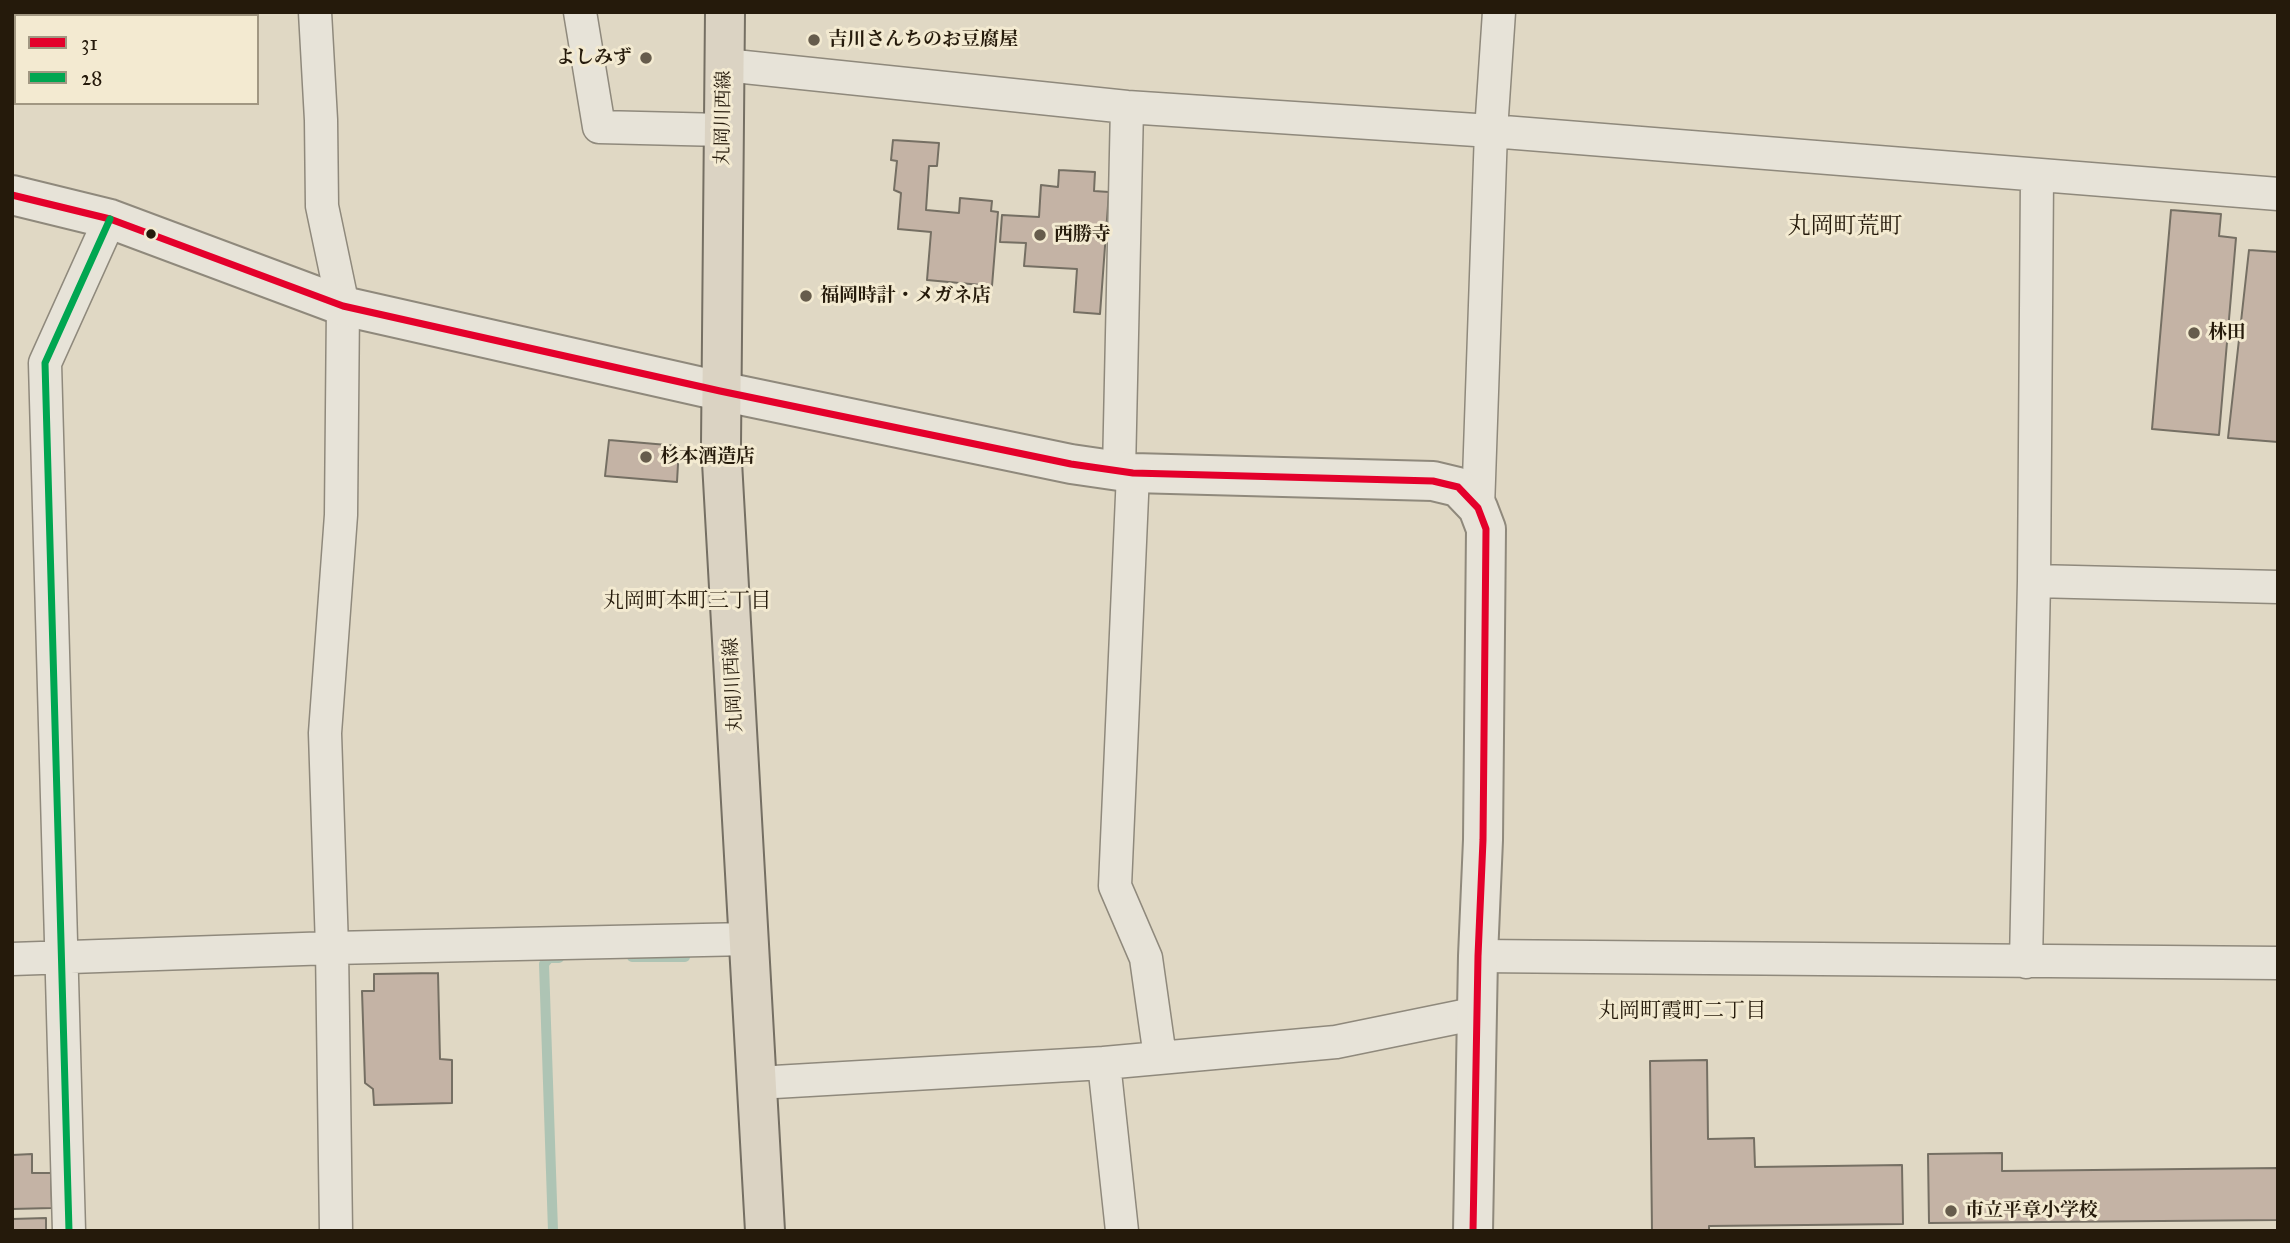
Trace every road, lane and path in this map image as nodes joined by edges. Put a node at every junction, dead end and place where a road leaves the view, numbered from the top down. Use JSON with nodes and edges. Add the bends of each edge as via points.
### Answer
{"nodes":[{"id":1,"x":315,"y":12,"type":"edge"},
{"id":2,"x":580,"y":12,"type":"edge"},
{"id":3,"x":725,"y":12,"type":"edge"},
{"id":4,"x":1499,"y":12,"type":"edge"},
{"id":5,"x":725,"y":65,"type":"junction"},
{"id":6,"x":1127,"y":107,"type":"junction"},
{"id":7,"x":723,"y":130,"type":"junction"},
{"id":8,"x":1491,"y":131,"type":"junction"},
{"id":9,"x":2037,"y":176,"type":"junction"},
{"id":10,"x":2278,"y":194,"type":"edge"},
{"id":11,"x":12,"y":195,"type":"edge"},
{"id":12,"x":110,"y":219,"type":"junction"},
{"id":13,"x":343,"y":306,"type":"junction"},
{"id":14,"x":720,"y":391,"type":"junction"},
{"id":15,"x":1126,"y":472,"type":"junction"},
{"id":16,"x":1478,"y":508,"type":"junction"},
{"id":17,"x":2034,"y":581,"type":"junction"},
{"id":18,"x":2278,"y":587,"type":"edge"},
{"id":19,"x":749,"y":939,"type":"junction"},
{"id":20,"x":332,"y":948,"type":"junction"},
{"id":21,"x":60,"y":957,"type":"junction"},
{"id":22,"x":1478,"y":957,"type":"junction"},
{"id":23,"x":12,"y":959,"type":"edge"},
{"id":24,"x":2026,"y":962,"type":"junction"},
{"id":25,"x":2278,"y":963,"type":"edge"},
{"id":26,"x":1478,"y":1013,"type":"junction"},
{"id":27,"x":1160,"y":1057,"type":"junction"},
{"id":28,"x":1104,"y":1063,"type":"junction"},
{"id":29,"x":757,"y":1083,"type":"junction"},
{"id":30,"x":69,"y":1231,"type":"edge"},
{"id":31,"x":337,"y":1231,"type":"edge"},
{"id":32,"x":765,"y":1231,"type":"edge"},
{"id":33,"x":1122,"y":1231,"type":"edge"},
{"id":34,"x":1473,"y":1231,"type":"edge"}],
"edges":[{"from":1,"to":13,"type":"street","via":[[322,206]]},
{"from":2,"to":7,"type":"street","via":[[599,127]]},
{"from":3,"to":5,"type":"main road","name":"丸岡川西線"},
{"from":4,"to":8,"type":"street"},
{"from":5,"to":6,"type":"street"},
{"from":5,"to":7,"type":"main road","name":"丸岡川西線"},
{"from":6,"to":8,"type":"street"},
{"from":6,"to":15,"type":"street"},
{"from":7,"to":14,"type":"main road","name":"丸岡川西線"},
{"from":8,"to":9,"type":"street"},
{"from":8,"to":16,"type":"street"},
{"from":9,"to":10,"type":"street"},
{"from":9,"to":17,"type":"street"},
{"from":11,"to":12,"type":"street"},
{"from":12,"to":13,"type":"street"},
{"from":12,"to":21,"type":"street","via":[[45,363]]},
{"from":13,"to":14,"type":"street"},
{"from":13,"to":20,"type":"street","via":[[341,515],[325,733]]},
{"from":14,"to":15,"type":"street"},
{"from":14,"to":19,"type":"main road","name":"丸岡川西線"},
{"from":15,"to":16,"type":"street","via":[[1433,481],[1458,487]]},
{"from":15,"to":27,"type":"street","via":[[1115,886],[1146,958]]},
{"from":16,"to":22,"type":"street","via":[[1486,529]]},
{"from":17,"to":18,"type":"street"},
{"from":17,"to":24,"type":"street"},
{"from":19,"to":20,"type":"street"},
{"from":19,"to":29,"type":"main road","name":"丸岡川西線"},
{"from":20,"to":21,"type":"street"},
{"from":20,"to":31,"type":"street"},
{"from":21,"to":23,"type":"street"},
{"from":21,"to":30,"type":"street"},
{"from":22,"to":24,"type":"street"},
{"from":22,"to":26,"type":"street"},
{"from":24,"to":25,"type":"street"},
{"from":26,"to":27,"type":"street","via":[[1336,1042]]},
{"from":26,"to":34,"type":"street"},
{"from":27,"to":28,"type":"street"},
{"from":28,"to":29,"type":"street"},
{"from":28,"to":33,"type":"street"},
{"from":29,"to":32,"type":"main road","name":"丸岡川西線"}]}
